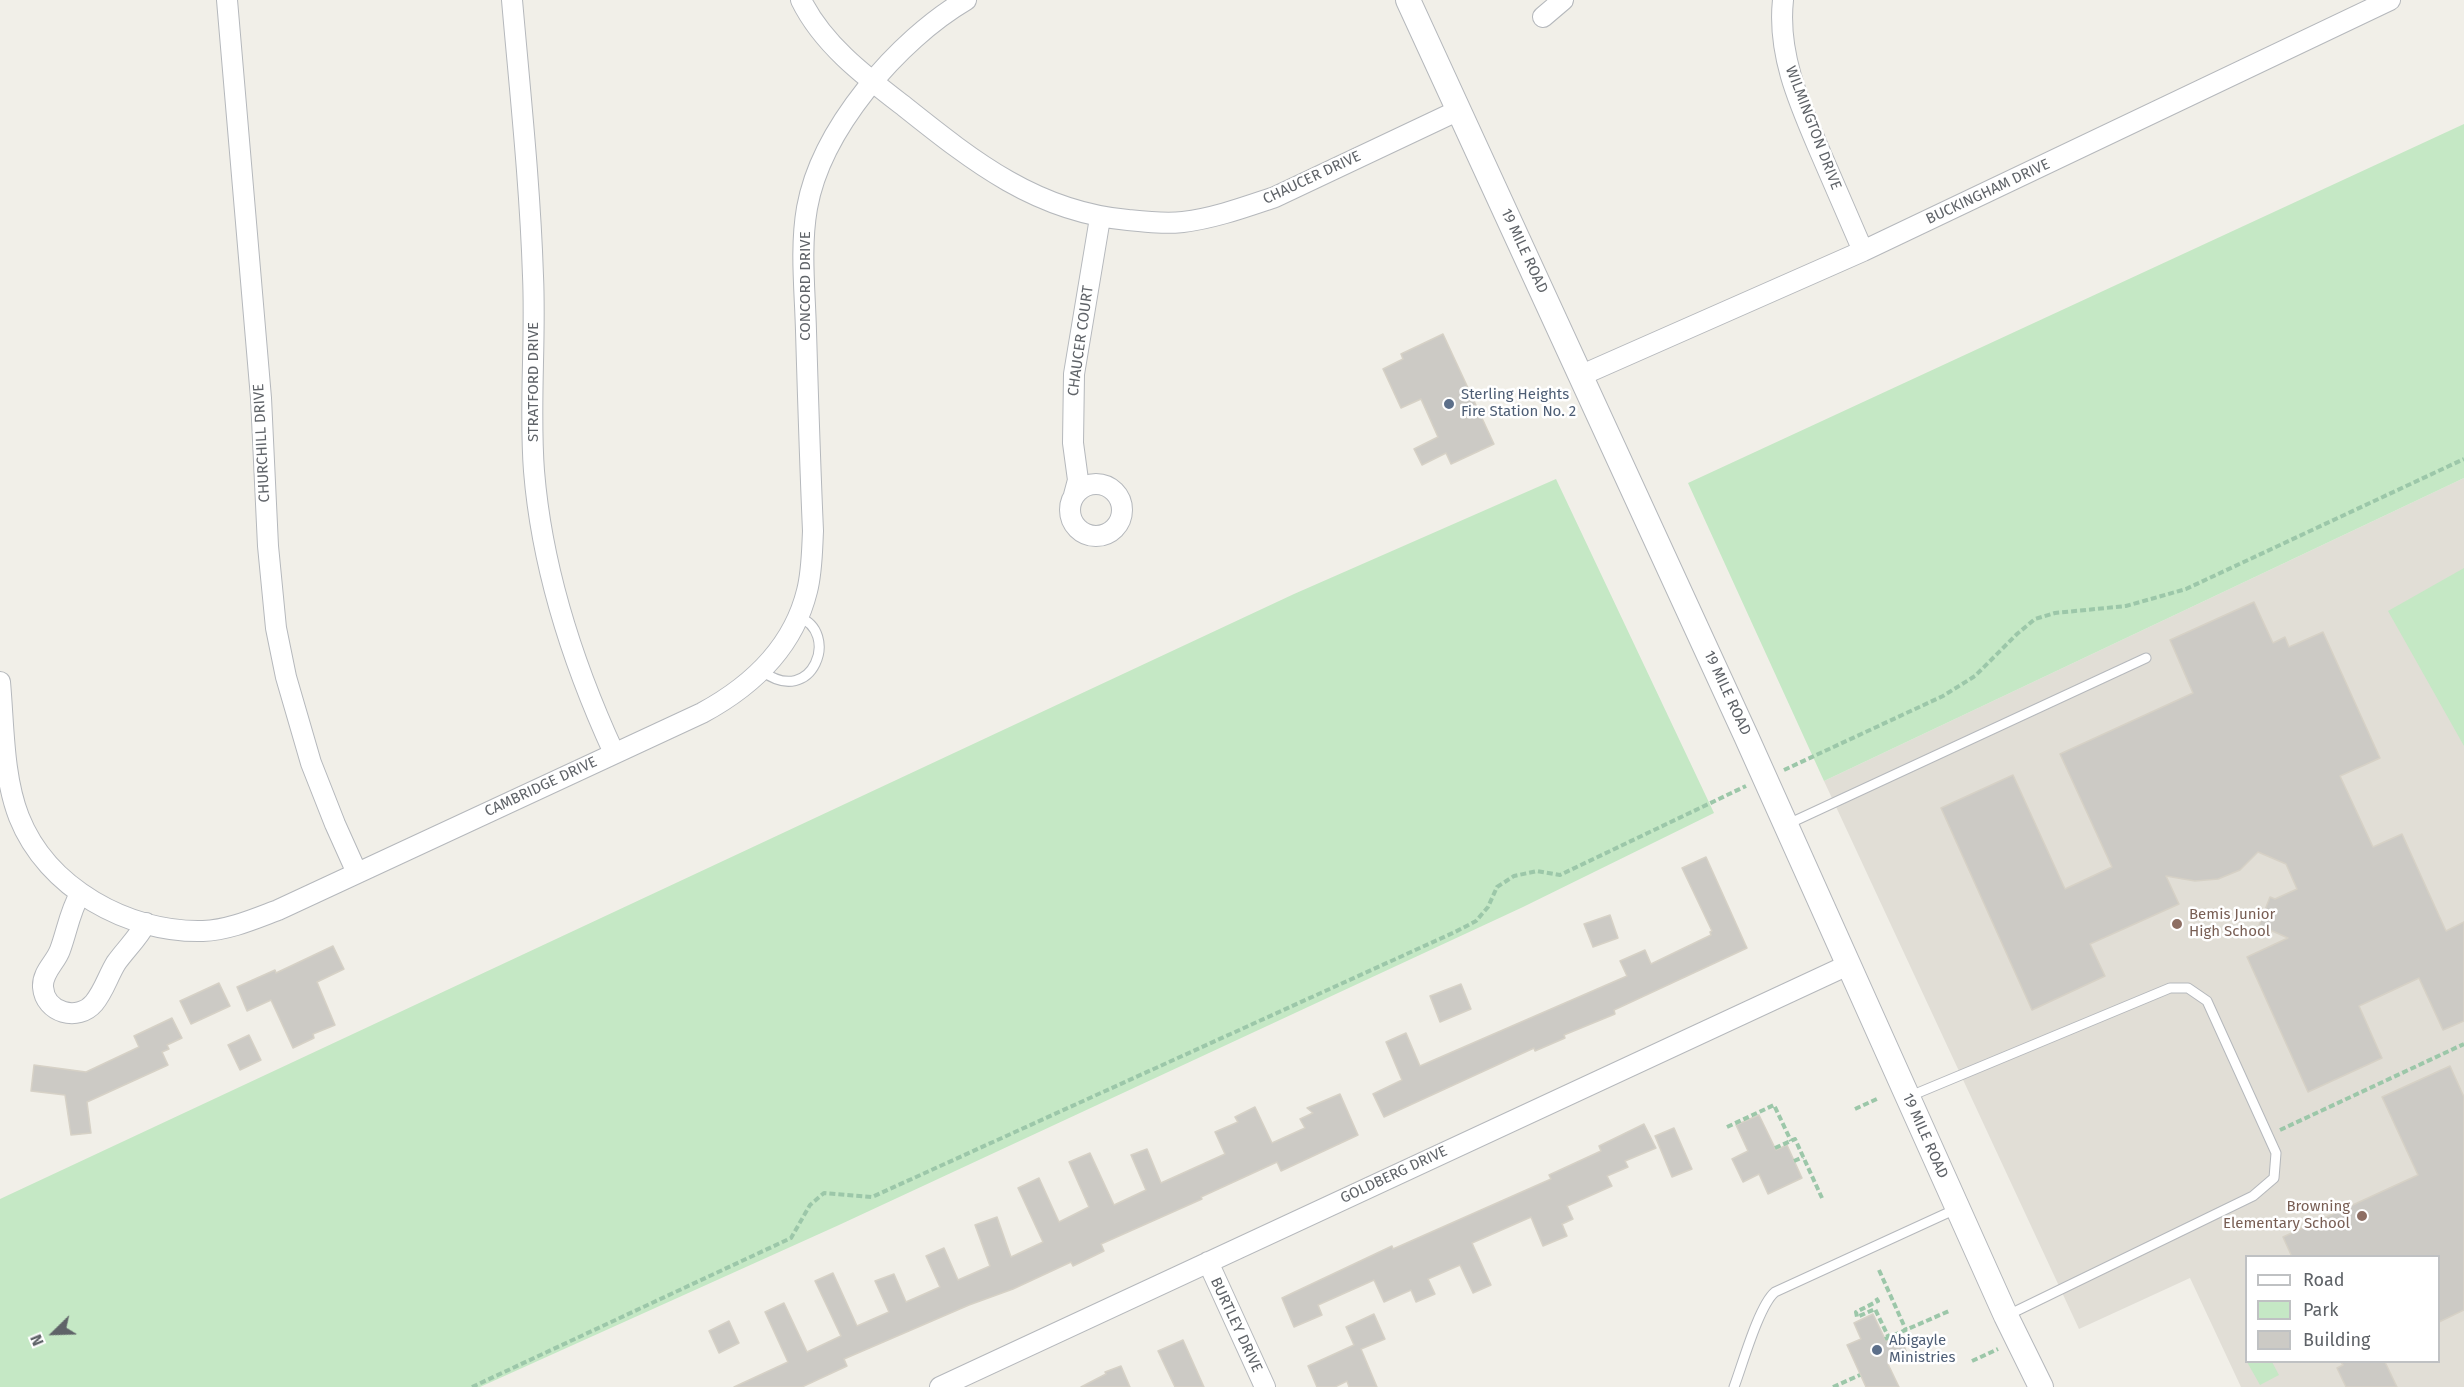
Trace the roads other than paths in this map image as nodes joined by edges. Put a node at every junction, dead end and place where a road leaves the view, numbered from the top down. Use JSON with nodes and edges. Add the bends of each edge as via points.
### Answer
{"nodes":[{"id":1,"x":227,"y":0,"type":"edge"},
{"id":2,"x":512,"y":0,"type":"edge"},
{"id":3,"x":801,"y":0,"type":"edge"},
{"id":4,"x":966,"y":0,"type":"edge"},
{"id":5,"x":1408,"y":0,"type":"edge"},
{"id":6,"x":1563,"y":0,"type":"edge"},
{"id":7,"x":1783,"y":0,"type":"edge"},
{"id":8,"x":2390,"y":0,"type":"edge"},
{"id":9,"x":1542,"y":17,"type":"dead end"},
{"id":10,"x":874,"y":82,"type":"junction"},
{"id":11,"x":1460,"y":110,"type":"junction"},
{"id":12,"x":1100,"y":218,"type":"junction"},
{"id":13,"x":1863,"y":251,"type":"junction"},
{"id":14,"x":1582,"y":375,"type":"junction"},
{"id":15,"x":1078,"y":465,"type":"junction"},
{"id":16,"x":811,"y":475,"type":"joint"},
{"id":17,"x":1104,"y":485,"type":"junction"},
{"id":18,"x":1074,"y":495,"type":"junction"},
{"id":19,"x":798,"y":617,"type":"junction"},
{"id":20,"x":2146,"y":658,"type":"dead end"},
{"id":21,"x":762,"y":671,"type":"junction"},
{"id":22,"x":0,"y":682,"type":"edge"},
{"id":23,"x":614,"y":753,"type":"junction"},
{"id":24,"x":1786,"y":825,"type":"junction"},
{"id":25,"x":357,"y":873,"type":"junction"},
{"id":26,"x":80,"y":894,"type":"junction"},
{"id":27,"x":146,"y":923,"type":"junction"},
{"id":28,"x":1848,"y":965,"type":"junction"},
{"id":29,"x":1908,"y":1098,"type":"junction"},
{"id":30,"x":1958,"y":1208,"type":"junction"},
{"id":31,"x":1208,"y":1262,"type":"junction"},
{"id":32,"x":2006,"y":1316,"type":"junction"},
{"id":33,"x":948,"y":1385,"type":"edge"},
{"id":34,"x":1265,"y":1387,"type":"edge"},
{"id":35,"x":1734,"y":1387,"type":"edge"},
{"id":36,"x":2042,"y":1387,"type":"edge"}],
"edges":[{"from":1,"to":25,"type":"street","name":"CHURCHILL DRIVE","via":[[276,628],[311,764]]},
{"from":2,"to":23,"type":"street","name":"STRATFORD DRIVE","via":[[533,260],[534,470],[541,527],[554,590],[574,656]]},
{"from":3,"to":10,"type":"street","via":[[825,36]]},
{"from":4,"to":10,"type":"street","name":"CONCORD DRIVE","via":[[931,22]]},
{"from":5,"to":11,"type":"street","name":"19 MILE ROAD"},
{"from":6,"to":9,"type":"street"},
{"from":7,"to":13,"type":"street","name":"WILMINGTON DRIVE","via":[[1781,16],[1788,69]]},
{"from":8,"to":13,"type":"street","name":"BUCKINGHAM DRIVE"},
{"from":10,"to":12,"type":"street","name":"CHAUCER DRIVE","via":[[1001,178],[1045,200]]},
{"from":10,"to":16,"type":"street","name":"CONCORD DRIVE","via":[[834,135],[807,208],[804,255]]},
{"from":11,"to":12,"type":"street","name":"CHAUCER DRIVE","via":[[1245,208],[1172,222]]},
{"from":11,"to":14,"type":"street","name":"19 MILE ROAD"},
{"from":12,"to":15,"type":"street","name":"CHAUCER COURT","via":[[1074,374],[1073,443]]},
{"from":13,"to":14,"type":"street","name":"BUCKINGHAM DRIVE"},
{"from":14,"to":24,"type":"street","name":"19 MILE ROAD"},
{"from":15,"to":17,"type":"street","name":"CHAUCER COURT"},
{"from":15,"to":18,"type":"street","name":"CHAUCER COURT"},
{"from":16,"to":19,"type":"street","name":"CAMBRIDGE DRIVE","via":[[811,565]]},
{"from":17,"to":18,"type":"street","via":[[1086,485]]},
{"from":17,"to":18,"type":"street","name":"CHAUCER COURT","via":[[1112,489],[1121,504],[1119,521],[1106,533],[1090,535],[1076,526],[1070,511]]},
{"from":19,"to":21,"type":"street","name":"CAMBRIDGE DRIVE"},
{"from":19,"to":21,"type":"lane","via":[[815,631],[820,654],[810,674],[787,682]]},
{"from":20,"to":24,"type":"lane"},
{"from":21,"to":23,"type":"street","name":"CAMBRIDGE DRIVE","via":[[726,700]]},
{"from":22,"to":26,"type":"street","name":"CAMBRIDGE DRIVE","via":[[9,774],[19,817],[35,847]]},
{"from":23,"to":25,"type":"street","name":"CAMBRIDGE DRIVE"},
{"from":24,"to":28,"type":"street","name":"19 MILE ROAD"},
{"from":25,"to":27,"type":"street","name":"CAMBRIDGE DRIVE","via":[[239,925],[204,931]]},
{"from":26,"to":27,"type":"street","name":"CAMBRIDGE DRIVE"},
{"from":26,"to":27,"type":"street","via":[[43,986],[48,1000],[62,1013],[76,1015],[93,1004]]},
{"from":28,"to":29,"type":"street","name":"19 MILE ROAD"},
{"from":28,"to":31,"type":"street","name":"GOLDBERG DRIVE"},
{"from":29,"to":30,"type":"street","name":"19 MILE ROAD"},
{"from":29,"to":32,"type":"lane","via":[[2170,988],[2187,987],[2207,1001],[2268,1135],[2276,1153],[2274,1178],[2253,1196]]},
{"from":30,"to":32,"type":"street","name":"19 MILE ROAD"},
{"from":30,"to":35,"type":"lane","via":[[1775,1293],[1762,1312]]},
{"from":31,"to":33,"type":"street","name":"GOLDBERG DRIVE"},
{"from":31,"to":34,"type":"street","name":"BURTLEY DRIVE"},
{"from":32,"to":36,"type":"street","name":"19 MILE ROAD"}]}
